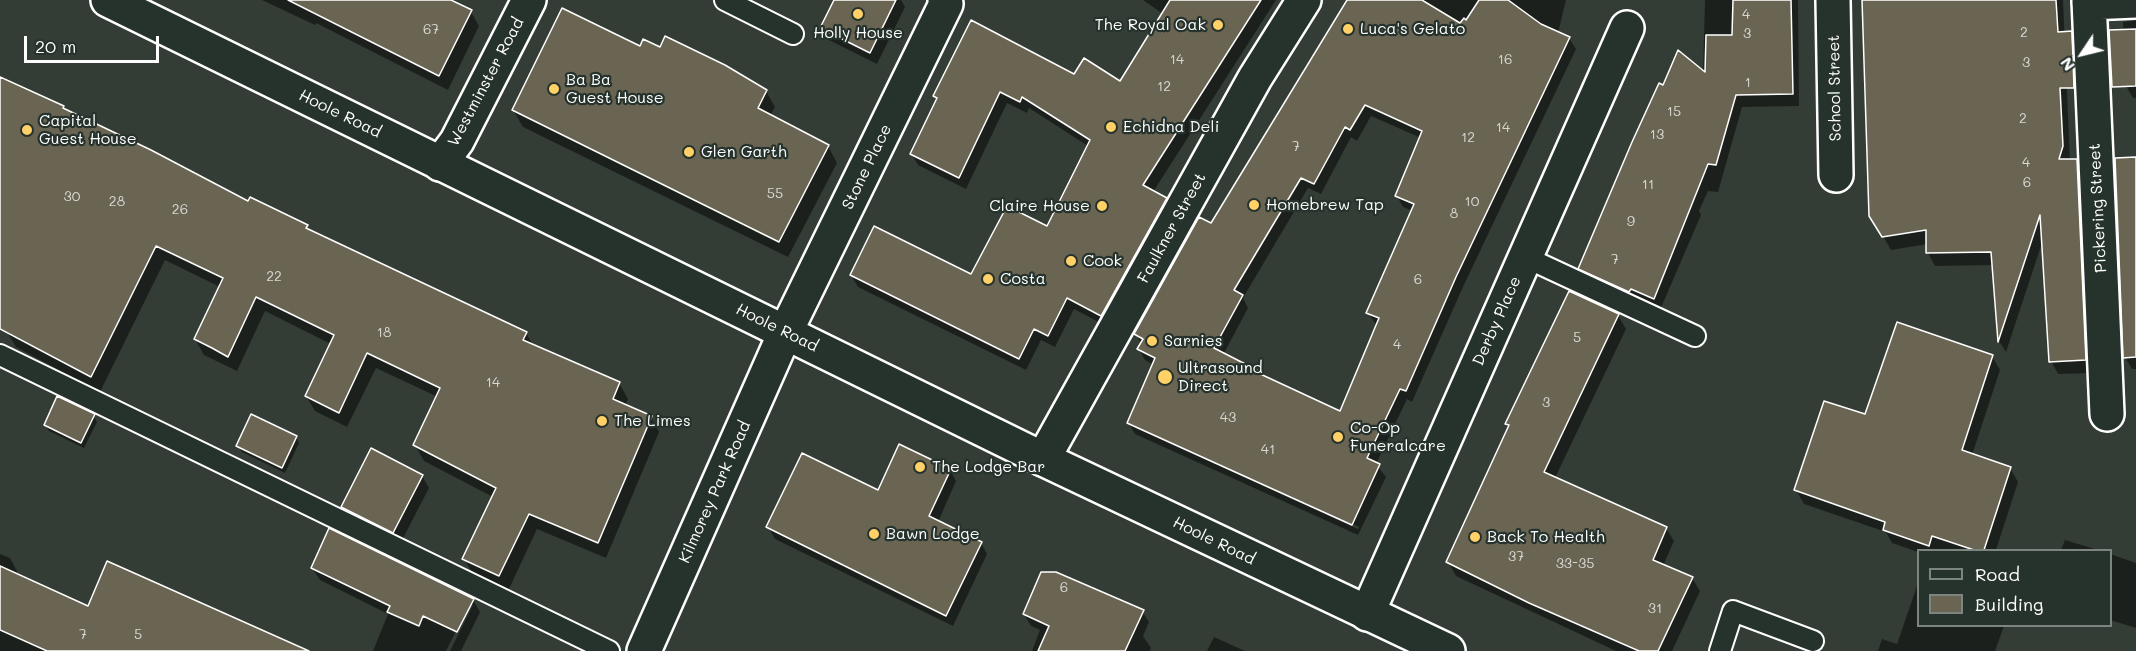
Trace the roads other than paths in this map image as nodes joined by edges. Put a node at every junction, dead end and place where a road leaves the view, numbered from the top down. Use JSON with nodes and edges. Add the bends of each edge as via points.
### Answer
{"nodes":[{"id":1,"x":108,"y":0,"type":"edge"},
{"id":2,"x":529,"y":0,"type":"edge"},
{"id":3,"x":945,"y":0,"type":"edge"},
{"id":4,"x":1304,"y":0,"type":"edge"},
{"id":5,"x":1833,"y":0,"type":"edge"},
{"id":6,"x":729,"y":1,"type":"edge"},
{"id":7,"x":2089,"y":1,"type":"edge"},
{"id":8,"x":2136,"y":1,"type":"edge"},
{"id":9,"x":1627,"y":28,"type":"dead end"},
{"id":10,"x":793,"y":34,"type":"dead end"},
{"id":11,"x":440,"y":164,"type":"junction"},
{"id":12,"x":1836,"y":175,"type":"dead end"},
{"id":13,"x":1526,"y":257,"type":"junction"},
{"id":14,"x":785,"y":333,"type":"junction"},
{"id":15,"x":1695,"y":336,"type":"dead end"},
{"id":16,"x":0,"y":354,"type":"edge"},
{"id":17,"x":2107,"y":414,"type":"dead end"},
{"id":18,"x":1043,"y":459,"type":"junction"},
{"id":19,"x":1367,"y":614,"type":"junction"},
{"id":20,"x":1813,"y":641,"type":"dead end"},
{"id":21,"x":1433,"y":648,"type":"edge"},
{"id":22,"x":609,"y":651,"type":"edge"},
{"id":23,"x":644,"y":651,"type":"edge"},
{"id":24,"x":1720,"y":651,"type":"edge"}],
"edges":[{"from":1,"to":11,"type":"main road","name":"Hoole Road"},
{"from":2,"to":11,"type":"main road","name":"Westminster Road","via":[[457,141]]},
{"from":3,"to":14,"type":"main road","name":"Stone Place"},
{"from":4,"to":18,"type":"main road","name":"Faulkner Street","via":[[1255,78]]},
{"from":5,"to":12,"type":"main road","name":"School Street"},
{"from":6,"to":10,"type":"lane"},
{"from":7,"to":8,"type":"main road"},
{"from":7,"to":17,"type":"main road","name":"Pickering Street"},
{"from":9,"to":13,"type":"main road","name":"Derby Place"},
{"from":11,"to":14,"type":"main road","name":"Hoole Road"},
{"from":13,"to":15,"type":"lane"},
{"from":13,"to":19,"type":"main road","name":"Derby Place"},
{"from":14,"to":18,"type":"main road","name":"Hoole Road"},
{"from":14,"to":23,"type":"main road","name":"Kilmorey Park Road"},
{"from":16,"to":22,"type":"lane"},
{"from":18,"to":19,"type":"main road","name":"Hoole Road"},
{"from":19,"to":21,"type":"main road","name":"Hoole Road"},
{"from":20,"to":24,"type":"lane","via":[[1733,611]]}]}
